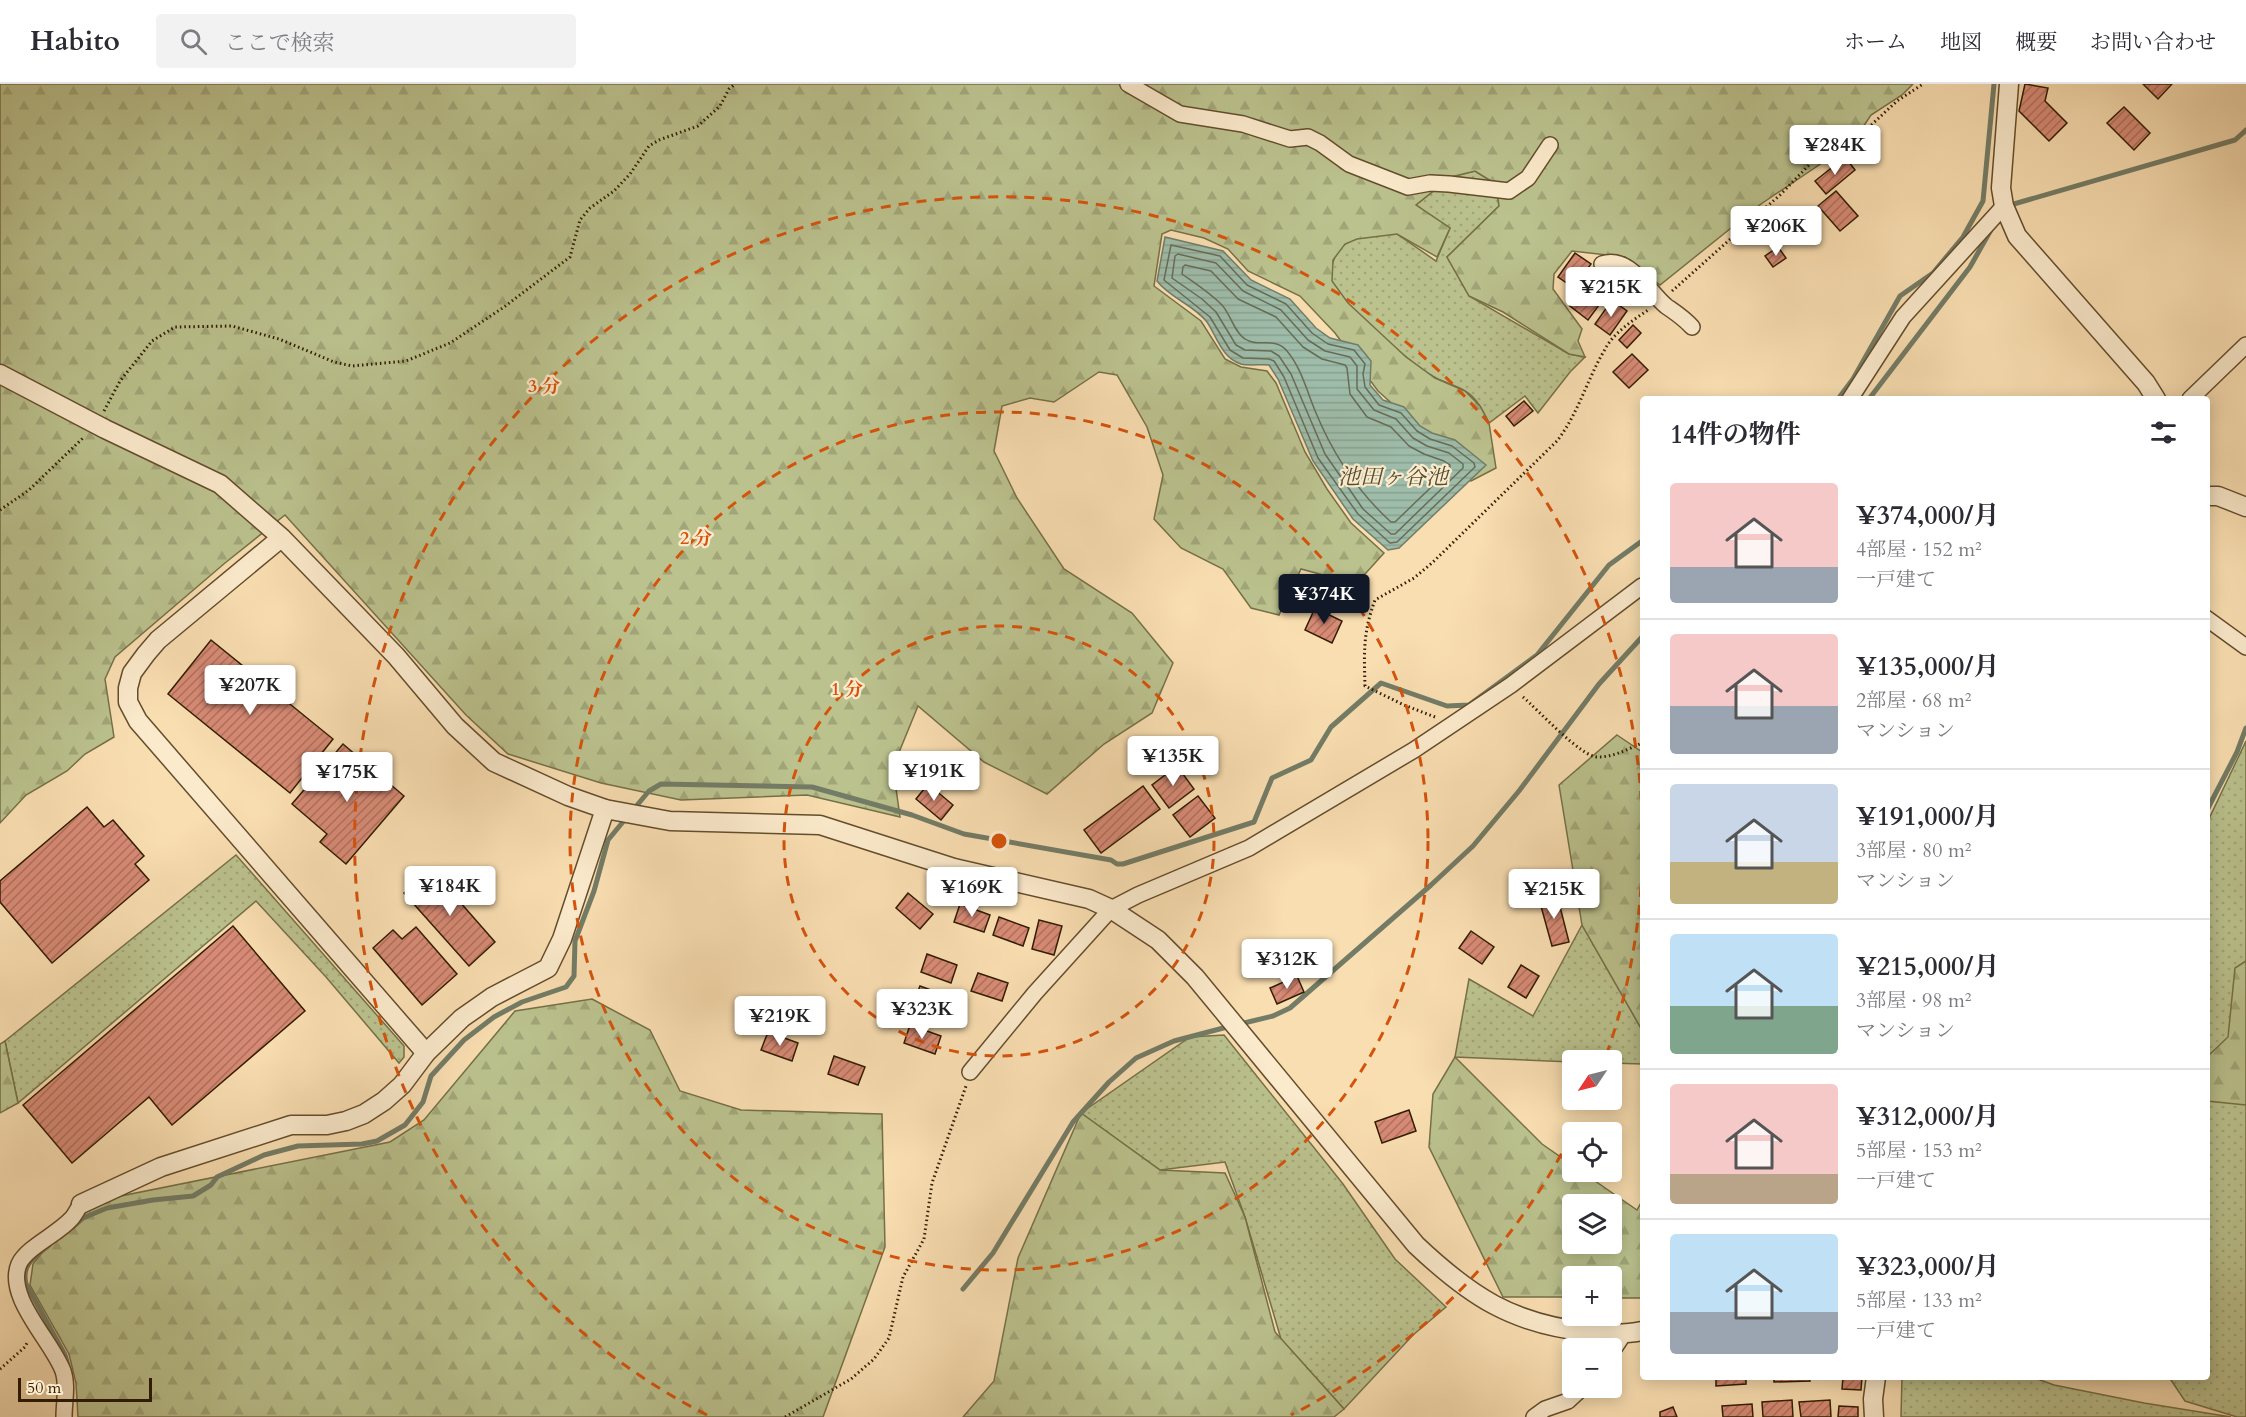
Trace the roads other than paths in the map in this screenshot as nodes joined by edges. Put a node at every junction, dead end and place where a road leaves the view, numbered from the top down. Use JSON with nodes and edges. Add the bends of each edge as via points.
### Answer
{"nodes":[{"id":1,"x":1128,"y":84,"type":"edge"},
{"id":2,"x":2008,"y":84,"type":"edge"},
{"id":3,"x":1550,"y":145,"type":"dead end"},
{"id":4,"x":2004,"y":206,"type":"junction"},
{"id":5,"x":1602,"y":264,"type":"dead end"},
{"id":6,"x":1692,"y":327,"type":"dead end"},
{"id":7,"x":2246,"y":345,"type":"edge"},
{"id":8,"x":0,"y":375,"type":"edge"},
{"id":9,"x":1852,"y":396,"type":"edge"},
{"id":10,"x":2155,"y":396,"type":"edge"},
{"id":11,"x":2193,"y":396,"type":"edge"},
{"id":12,"x":2210,"y":496,"type":"edge"},
{"id":13,"x":2246,"y":507,"type":"edge"},
{"id":14,"x":281,"y":538,"type":"junction"},
{"id":15,"x":1640,"y":588,"type":"edge"},
{"id":16,"x":2210,"y":621,"type":"edge"},
{"id":17,"x":2246,"y":647,"type":"edge"},
{"id":18,"x":605,"y":809,"type":"junction"},
{"id":19,"x":1112,"y":909,"type":"junction"},
{"id":20,"x":426,"y":1053,"type":"junction"},
{"id":21,"x":970,"y":1072,"type":"road end"},
{"id":22,"x":81,"y":1203,"type":"joint"},
{"id":23,"x":1640,"y":1331,"type":"edge"},
{"id":24,"x":1623,"y":1335,"type":"junction"},
{"id":25,"x":1621,"y":1338,"type":"edge"},
{"id":26,"x":1876,"y":1380,"type":"edge"},
{"id":27,"x":1571,"y":1398,"type":"edge"},
{"id":28,"x":64,"y":1417,"type":"edge"},
{"id":29,"x":1534,"y":1417,"type":"edge"},
{"id":30,"x":1875,"y":1417,"type":"edge"}],
"edges":[{"from":1,"to":3,"type":"street","via":[[1180,114],[1243,124],[1290,139],[1308,137],[1349,164],[1408,187],[1430,183],[1509,191],[1528,178]]},
{"from":2,"to":4,"type":"street","via":[[2001,188]]},
{"from":4,"to":9,"type":"street","via":[[1903,317]]},
{"from":4,"to":10,"type":"street","via":[[2017,236]]},
{"from":5,"to":6,"type":"street","via":[[1618,264],[1650,287]]},
{"from":7,"to":11,"type":"street"},
{"from":8,"to":14,"type":"street","via":[[220,484]]},
{"from":12,"to":13,"type":"street"},
{"from":14,"to":18,"type":"street","via":[[396,656],[455,726],[494,762]]},
{"from":14,"to":20,"type":"street","via":[[158,640],[132,673],[128,702],[138,721]]},
{"from":15,"to":19,"type":"street","via":[[1511,685],[1414,750],[1249,848]]},
{"from":16,"to":17,"type":"street"},
{"from":18,"to":19,"type":"street","via":[[670,821],[820,825],[954,868],[1089,899]]},
{"from":18,"to":20,"type":"street","via":[[562,939],[548,968],[492,997],[462,1018]]},
{"from":19,"to":21,"type":"street"},
{"from":19,"to":24,"type":"street","via":[[1158,940],[1195,976],[1416,1245],[1446,1272],[1483,1300],[1529,1321]]},
{"from":20,"to":22,"type":"street","via":[[402,1085],[364,1114],[327,1125],[291,1125],[161,1167]]},
{"from":22,"to":28,"type":"street","via":[[71,1219],[26,1256],[16,1277],[32,1320],[64,1375]]},
{"from":23,"to":24,"type":"street"},
{"from":24,"to":25,"type":"street"},
{"from":26,"to":30,"type":"street"},
{"from":27,"to":29,"type":"street"}]}
